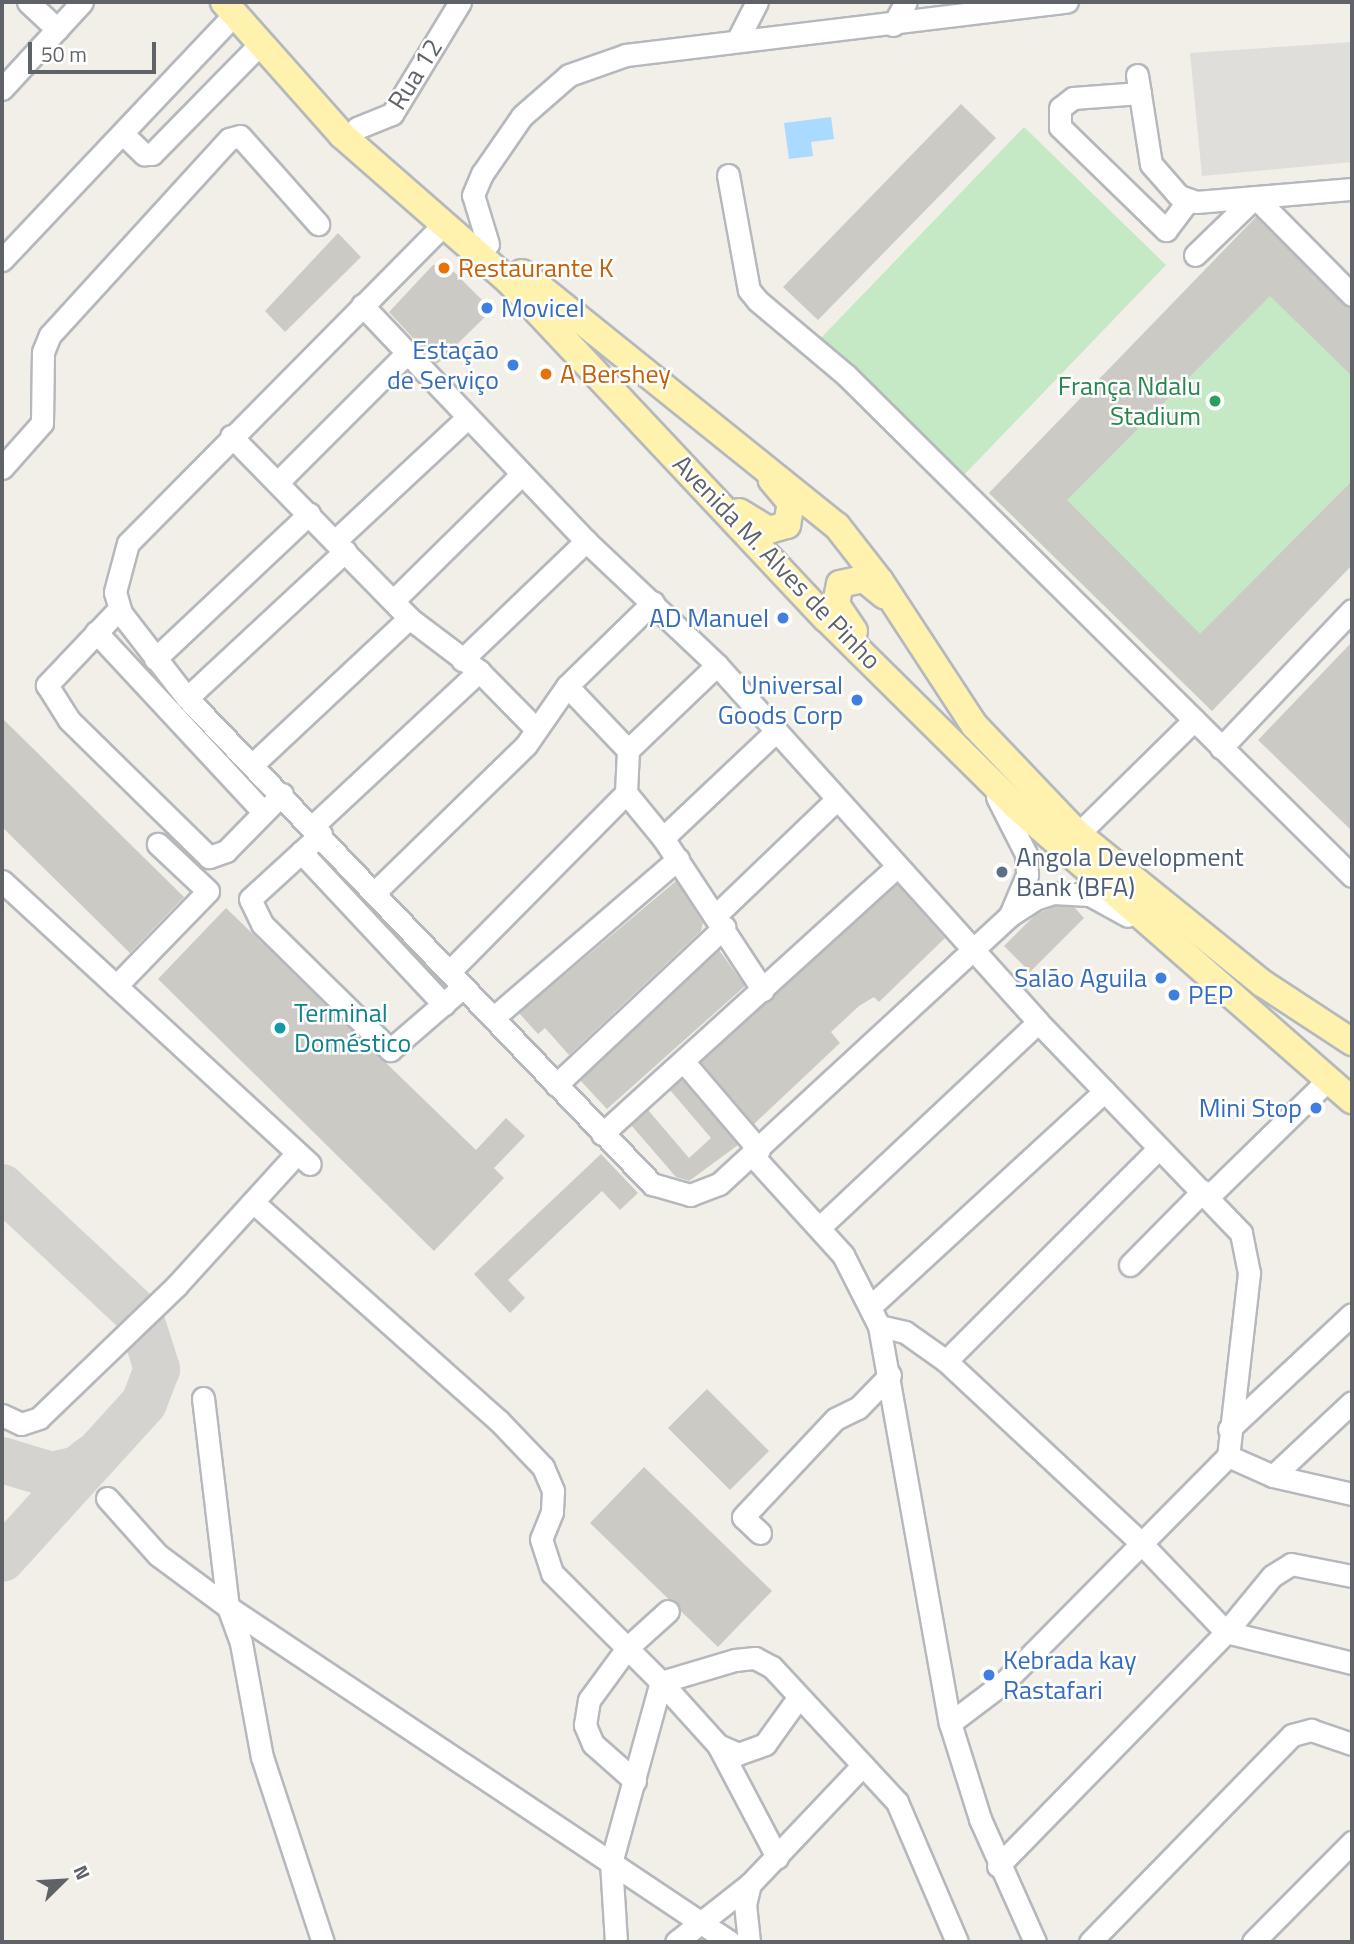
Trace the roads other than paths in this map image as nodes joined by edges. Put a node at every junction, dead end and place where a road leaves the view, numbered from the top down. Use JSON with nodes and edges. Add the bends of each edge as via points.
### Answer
{"nodes":[{"id":1,"x":28,"y":2,"type":"edge"},
{"id":2,"x":82,"y":2,"type":"edge"},
{"id":3,"x":757,"y":2,"type":"edge"},
{"id":4,"x":906,"y":2,"type":"edge"},
{"id":5,"x":1067,"y":2,"type":"edge"},
{"id":6,"x":234,"y":6,"type":"edge"},
{"id":7,"x":450,"y":6,"type":"edge"},
{"id":8,"x":893,"y":25,"type":"junction"},
{"id":9,"x":58,"y":29,"type":"junction"},
{"id":10,"x":737,"y":41,"type":"junction"},
{"id":11,"x":261,"y":43,"type":"junction"},
{"id":12,"x":2,"y":89,"type":"edge"},
{"id":13,"x":357,"y":128,"type":"junction"},
{"id":14,"x":124,"y":135,"type":"junction"},
{"id":15,"x":728,"y":175,"type":"dead end"},
{"id":16,"x":1352,"y":189,"type":"edge"},
{"id":17,"x":1255,"y":197,"type":"junction"},
{"id":18,"x":1189,"y":200,"type":"junction"},
{"id":19,"x":318,"y":224,"type":"dead end"},
{"id":20,"x":443,"y":225,"type":"junction"},
{"id":21,"x":488,"y":244,"type":"junction"},
{"id":22,"x":1195,"y":255,"type":"dead end"},
{"id":23,"x":2,"y":260,"type":"edge"},
{"id":24,"x":1352,"y":295,"type":"edge"},
{"id":25,"x":362,"y":305,"type":"junction"},
{"id":26,"x":406,"y":354,"type":"junction"},
{"id":27,"x":696,"y":415,"type":"junction"},
{"id":28,"x":467,"y":418,"type":"junction"},
{"id":29,"x":231,"y":436,"type":"junction"},
{"id":30,"x":662,"y":443,"type":"junction"},
{"id":31,"x":2,"y":468,"type":"edge"},
{"id":32,"x":522,"y":474,"type":"junction"},
{"id":33,"x":278,"y":482,"type":"junction"},
{"id":34,"x":309,"y":514,"type":"junction"},
{"id":35,"x":586,"y":541,"type":"junction"},
{"id":36,"x":340,"y":546,"type":"junction"},
{"id":37,"x":393,"y":601,"type":"junction"},
{"id":38,"x":653,"y":602,"type":"junction"},
{"id":39,"x":119,"y":609,"type":"junction"},
{"id":40,"x":1352,"y":610,"type":"edge"},
{"id":41,"x":409,"y":618,"type":"junction"},
{"id":42,"x":96,"y":632,"type":"junction"},
{"id":43,"x":155,"y":659,"type":"junction"},
{"id":44,"x":717,"y":665,"type":"junction"},
{"id":45,"x":471,"y":666,"type":"junction"},
{"id":46,"x":942,"y":676,"type":"junction"},
{"id":47,"x":567,"y":685,"type":"junction"},
{"id":48,"x":187,"y":698,"type":"junction"},
{"id":49,"x":915,"y":704,"type":"junction"},
{"id":50,"x":1194,"y":720,"type":"junction"},
{"id":51,"x":534,"y":727,"type":"junction"},
{"id":52,"x":776,"y":731,"type":"junction"},
{"id":53,"x":1222,"y":748,"type":"junction"},
{"id":54,"x":628,"y":750,"type":"junction"},
{"id":55,"x":967,"y":757,"type":"junction"},
{"id":56,"x":252,"y":765,"type":"junction"},
{"id":57,"x":626,"y":793,"type":"junction"},
{"id":58,"x":282,"y":794,"type":"junction"},
{"id":59,"x":836,"y":800,"type":"junction"},
{"id":60,"x":263,"y":812,"type":"junction"},
{"id":61,"x":317,"y":829,"type":"junction"},
{"id":62,"x":1078,"y":834,"type":"junction"},
{"id":63,"x":663,"y":838,"type":"junction"},
{"id":64,"x":158,"y":844,"type":"dead end"},
{"id":65,"x":301,"y":852,"type":"junction"},
{"id":66,"x":678,"y":859,"type":"junction"},
{"id":67,"x":896,"y":867,"type":"junction"},
{"id":68,"x":1352,"y":876,"type":"edge"},
{"id":69,"x":2,"y":881,"type":"edge"},
{"id":70,"x":376,"y":891,"type":"junction"},
{"id":71,"x":1009,"y":916,"type":"junction"},
{"id":72,"x":720,"y":921,"type":"junction"},
{"id":73,"x":1160,"y":937,"type":"junction"},
{"id":74,"x":973,"y":950,"type":"junction"},
{"id":75,"x":456,"y":979,"type":"junction"},
{"id":76,"x":117,"y":986,"type":"junction"},
{"id":77,"x":763,"y":990,"type":"junction"},
{"id":78,"x":443,"y":1005,"type":"junction"},
{"id":79,"x":493,"y":1018,"type":"junction"},
{"id":80,"x":1038,"y":1022,"type":"junction"},
{"id":81,"x":1352,"y":1042,"type":"edge"},
{"id":82,"x":683,"y":1061,"type":"junction"},
{"id":83,"x":1328,"y":1080,"type":"junction"},
{"id":84,"x":556,"y":1085,"type":"junction"},
{"id":85,"x":1105,"y":1091,"type":"junction"},
{"id":86,"x":1352,"y":1100,"type":"edge"},
{"id":87,"x":602,"y":1134,"type":"junction"},
{"id":88,"x":1159,"y":1148,"type":"junction"},
{"id":89,"x":756,"y":1153,"type":"junction"},
{"id":90,"x":1206,"y":1194,"type":"junction"},
{"id":91,"x":253,"y":1202,"type":"junction"},
{"id":92,"x":820,"y":1227,"type":"junction"},
{"id":93,"x":1130,"y":1265,"type":"dead end"},
{"id":94,"x":872,"y":1305,"type":"junction"},
{"id":95,"x":1352,"y":1314,"type":"edge"},
{"id":96,"x":879,"y":1326,"type":"junction"},
{"id":97,"x":946,"y":1361,"type":"junction"},
{"id":98,"x":890,"y":1374,"type":"junction"},
{"id":99,"x":203,"y":1398,"type":"dead end"},
{"id":100,"x":1352,"y":1402,"type":"edge"},
{"id":101,"x":2,"y":1415,"type":"edge"},
{"id":102,"x":1229,"y":1429,"type":"junction"},
{"id":103,"x":1228,"y":1456,"type":"junction"},
{"id":104,"x":1273,"y":1476,"type":"junction"},
{"id":105,"x":1352,"y":1494,"type":"edge"},
{"id":106,"x":107,"y":1498,"type":"dead end"},
{"id":107,"x":760,"y":1533,"type":"dead end"},
{"id":108,"x":1140,"y":1542,"type":"junction"},
{"id":109,"x":1352,"y":1576,"type":"edge"},
{"id":110,"x":228,"y":1607,"type":"junction"},
{"id":111,"x":668,"y":1611,"type":"dead end"},
{"id":112,"x":1226,"y":1632,"type":"junction"},
{"id":113,"x":627,"y":1648,"type":"junction"},
{"id":114,"x":1352,"y":1662,"type":"edge"},
{"id":115,"x":661,"y":1682,"type":"junction"},
{"id":116,"x":798,"y":1699,"type":"junction"},
{"id":117,"x":950,"y":1723,"type":"junction"},
{"id":118,"x":1352,"y":1744,"type":"edge"},
{"id":119,"x":718,"y":1745,"type":"junction"},
{"id":120,"x":863,"y":1765,"type":"junction"},
{"id":121,"x":635,"y":1781,"type":"junction"},
{"id":122,"x":1352,"y":1842,"type":"edge"},
{"id":123,"x":777,"y":1857,"type":"junction"},
{"id":124,"x":611,"y":1863,"type":"junction"},
{"id":125,"x":998,"y":1866,"type":"junction"},
{"id":126,"x":750,"y":1884,"type":"junction"},
{"id":127,"x":701,"y":1921,"type":"junction"},
{"id":128,"x":323,"y":1942,"type":"edge"},
{"id":129,"x":616,"y":1942,"type":"edge"},
{"id":130,"x":676,"y":1942,"type":"edge"},
{"id":131,"x":730,"y":1942,"type":"edge"},
{"id":132,"x":749,"y":1942,"type":"edge"},
{"id":133,"x":957,"y":1942,"type":"edge"},
{"id":134,"x":1035,"y":1942,"type":"edge"},
{"id":135,"x":1090,"y":1942,"type":"edge"},
{"id":136,"x":1253,"y":1942,"type":"edge"}],
"edges":[{"from":1,"to":9,"type":"street"},
{"from":2,"to":9,"type":"street"},
{"from":3,"to":10,"type":"street"},
{"from":4,"to":8,"type":"street"},
{"from":5,"to":8,"type":"street"},
{"from":6,"to":11,"type":"main road","name":"Avenida M. Alves de Pinho"},
{"from":6,"to":13,"type":"main road","name":"Avenida M. Alves de Pinho"},
{"from":6,"to":14,"type":"street"},
{"from":7,"to":13,"type":"street","name":"Rua 12","via":[[392,114]]},
{"from":8,"to":10,"type":"street"},
{"from":9,"to":12,"type":"street"},
{"from":10,"to":21,"type":"street","via":[[626,55],[569,75],[546,92],[498,147],[473,195]]},
{"from":11,"to":14,"type":"street","via":[[152,154],[144,154]]},
{"from":11,"to":20,"type":"main road","name":"Avenida M. Alves de Pinho","via":[[342,135]]},
{"from":13,"to":21,"type":"main road","name":"Avenida M. Alves de Pinho"},
{"from":14,"to":23,"type":"street"},
{"from":15,"to":50,"type":"street","via":[[749,290],[758,301],[846,375]]},
{"from":16,"to":17,"type":"street"},
{"from":17,"to":18,"type":"street"},
{"from":17,"to":22,"type":"street"},
{"from":17,"to":24,"type":"street"},
{"from":18,"to":18,"type":"street","via":[[1161,182],[1152,164],[1139,84],[1073,98],[1060,108],[1060,127],[1166,230]]},
{"from":19,"to":31,"type":"street","via":[[240,136],[229,139],[50,335],[43,352],[42,423]]},
{"from":20,"to":25,"type":"street"},
{"from":20,"to":30,"type":"main road","name":"Avenida M. Alves de Pinho","via":[[509,281]]},
{"from":21,"to":27,"type":"main road","name":"Avenida M. Alves de Pinho"},
{"from":25,"to":26,"type":"street"},
{"from":25,"to":29,"type":"street"},
{"from":26,"to":28,"type":"street"},
{"from":26,"to":33,"type":"street"},
{"from":27,"to":30,"type":"main road","via":[[785,492],[792,503],[787,525],[769,530],[749,521]]},
{"from":27,"to":46,"type":"main road","name":"Avenida M. Alves de Pinho","via":[[799,490],[837,526]]},
{"from":28,"to":32,"type":"street"},
{"from":28,"to":36,"type":"street"},
{"from":29,"to":33,"type":"street"},
{"from":29,"to":39,"type":"street","via":[[128,543],[117,571]]},
{"from":30,"to":49,"type":"main road","name":"Avenida M. Alves de Pinho"},
{"from":32,"to":35,"type":"street"},
{"from":32,"to":37,"type":"street"},
{"from":33,"to":34,"type":"street"},
{"from":34,"to":36,"type":"street"},
{"from":34,"to":43,"type":"street"},
{"from":35,"to":38,"type":"street"},
{"from":35,"to":45,"type":"street"},
{"from":36,"to":37,"type":"street"},
{"from":36,"to":48,"type":"street"},
{"from":37,"to":41,"type":"street"},
{"from":38,"to":44,"type":"street"},
{"from":38,"to":47,"type":"street"},
{"from":39,"to":42,"type":"street"},
{"from":39,"to":43,"type":"street"},
{"from":40,"to":53,"type":"street"},
{"from":41,"to":45,"type":"street"},
{"from":41,"to":56,"type":"street"},
{"from":42,"to":60,"type":"street"},
{"from":42,"to":60,"type":"street","via":[[47,685],[69,720],[209,857],[226,851]]},
{"from":43,"to":48,"type":"street"},
{"from":44,"to":52,"type":"street"},
{"from":44,"to":54,"type":"street"},
{"from":45,"to":51,"type":"street"},
{"from":45,"to":61,"type":"street"},
{"from":46,"to":49,"type":"main road","via":[[878,589],[855,578],[840,584],[836,593],[840,614]]},
{"from":46,"to":62,"type":"main road","name":"Avenida M. Alves de Pinho","via":[[998,755]]},
{"from":47,"to":51,"type":"street"},
{"from":47,"to":54,"type":"street"},
{"from":48,"to":56,"type":"street"},
{"from":49,"to":55,"type":"main road","name":"Avenida M. Alves de Pinho"},
{"from":50,"to":53,"type":"street"},
{"from":50,"to":62,"type":"street"},
{"from":51,"to":70,"type":"street","via":[[526,745]]},
{"from":52,"to":59,"type":"street"},
{"from":52,"to":63,"type":"street"},
{"from":53,"to":68,"type":"street"},
{"from":54,"to":57,"type":"street"},
{"from":55,"to":71,"type":"street","via":[[1008,815],[1026,854],[1024,886]]},
{"from":55,"to":73,"type":"main road","name":"Avenida M. Alves de Pinho"},
{"from":56,"to":58,"type":"street"},
{"from":57,"to":63,"type":"street"},
{"from":57,"to":75,"type":"street"},
{"from":58,"to":60,"type":"street"},
{"from":58,"to":61,"type":"street"},
{"from":59,"to":67,"type":"street"},
{"from":59,"to":72,"type":"street"},
{"from":61,"to":65,"type":"street"},
{"from":61,"to":70,"type":"street"},
{"from":62,"to":81,"type":"main road","name":"Avenida M. Alves de Pinho","via":[[1262,983]]},
{"from":63,"to":66,"type":"street"},
{"from":64,"to":76,"type":"street","via":[[208,891]]},
{"from":65,"to":78,"type":"street"},
{"from":65,"to":78,"type":"street","via":[[250,899],[262,924],[390,1050]]},
{"from":66,"to":72,"type":"street"},
{"from":66,"to":79,"type":"street"},
{"from":67,"to":74,"type":"street"},
{"from":67,"to":77,"type":"street"},
{"from":69,"to":76,"type":"street"},
{"from":70,"to":75,"type":"street"},
{"from":71,"to":73,"type":"street","via":[[1035,899],[1071,892],[1108,903]]},
{"from":71,"to":74,"type":"street"},
{"from":72,"to":77,"type":"street"},
{"from":72,"to":84,"type":"street"},
{"from":73,"to":83,"type":"main road","name":"Avenida M. Alves de Pinho"},
{"from":74,"to":80,"type":"street"},
{"from":74,"to":89,"type":"street"},
{"from":75,"to":78,"type":"street"},
{"from":75,"to":79,"type":"street"},
{"from":76,"to":91,"type":"street","via":[[304,1158]]},
{"from":77,"to":82,"type":"street"},
{"from":79,"to":84,"type":"street"},
{"from":80,"to":85,"type":"street"},
{"from":80,"to":92,"type":"street"},
{"from":82,"to":87,"type":"street"},
{"from":82,"to":89,"type":"street"},
{"from":83,"to":86,"type":"main road","name":"Avenida M. Alves de Pinho"},
{"from":83,"to":90,"type":"street"},
{"from":84,"to":87,"type":"street"},
{"from":85,"to":88,"type":"street"},
{"from":85,"to":94,"type":"street"},
{"from":87,"to":89,"type":"street","via":[[652,1185],[676,1194],[702,1193]]},
{"from":88,"to":90,"type":"street"},
{"from":88,"to":97,"type":"street"},
{"from":89,"to":92,"type":"street"},
{"from":90,"to":93,"type":"street"},
{"from":90,"to":102,"type":"street","via":[[1241,1233],[1247,1249],[1249,1273]]},
{"from":91,"to":101,"type":"street","via":[[177,1285],[39,1418],[21,1424]]},
{"from":91,"to":113,"type":"street","via":[[498,1420],[543,1467],[553,1491],[552,1512],[541,1539],[543,1557],[552,1573]]},
{"from":92,"to":94,"type":"street"},
{"from":94,"to":96,"type":"street"},
{"from":95,"to":102,"type":"street"},
{"from":96,"to":97,"type":"street","via":[[905,1332]]},
{"from":96,"to":98,"type":"street"},
{"from":97,"to":108,"type":"street"},
{"from":98,"to":107,"type":"street","via":[[858,1408],[835,1419],[743,1517]]},
{"from":98,"to":117,"type":"street"},
{"from":99,"to":110,"type":"street"},
{"from":100,"to":104,"type":"street"},
{"from":102,"to":103,"type":"street"},
{"from":103,"to":104,"type":"street"},
{"from":103,"to":108,"type":"street"},
{"from":104,"to":105,"type":"street"},
{"from":106,"to":110,"type":"street","via":[[158,1555]]},
{"from":108,"to":112,"type":"street"},
{"from":108,"to":117,"type":"street","via":[[1003,1683]]},
{"from":109,"to":112,"type":"street","via":[[1292,1563],[1283,1567]]},
{"from":110,"to":124,"type":"street"},
{"from":110,"to":128,"type":"street","via":[[241,1643],[262,1757]]},
{"from":111,"to":113,"type":"street"},
{"from":112,"to":114,"type":"street"},
{"from":112,"to":125,"type":"street"},
{"from":113,"to":115,"type":"street"},
{"from":113,"to":121,"type":"street","via":[[599,1681],[585,1724],[593,1744]]},
{"from":115,"to":116,"type":"street","via":[[755,1658],[772,1667]]},
{"from":115,"to":119,"type":"street"},
{"from":115,"to":121,"type":"street"},
{"from":116,"to":119,"type":"street","via":[[765,1744],[752,1753]]},
{"from":116,"to":120,"type":"street"},
{"from":117,"to":125,"type":"street"},
{"from":118,"to":135,"type":"street","via":[[1311,1730],[1292,1735]]},
{"from":119,"to":123,"type":"street"},
{"from":120,"to":123,"type":"street"},
{"from":120,"to":133,"type":"street","via":[[897,1802]]},
{"from":121,"to":124,"type":"street"},
{"from":122,"to":136,"type":"street"},
{"from":123,"to":126,"type":"street"},
{"from":124,"to":127,"type":"street"},
{"from":124,"to":129,"type":"street"},
{"from":125,"to":134,"type":"street"},
{"from":126,"to":127,"type":"street"},
{"from":126,"to":132,"type":"street","via":[[745,1905]]},
{"from":127,"to":130,"type":"street"},
{"from":127,"to":131,"type":"street"}]}
